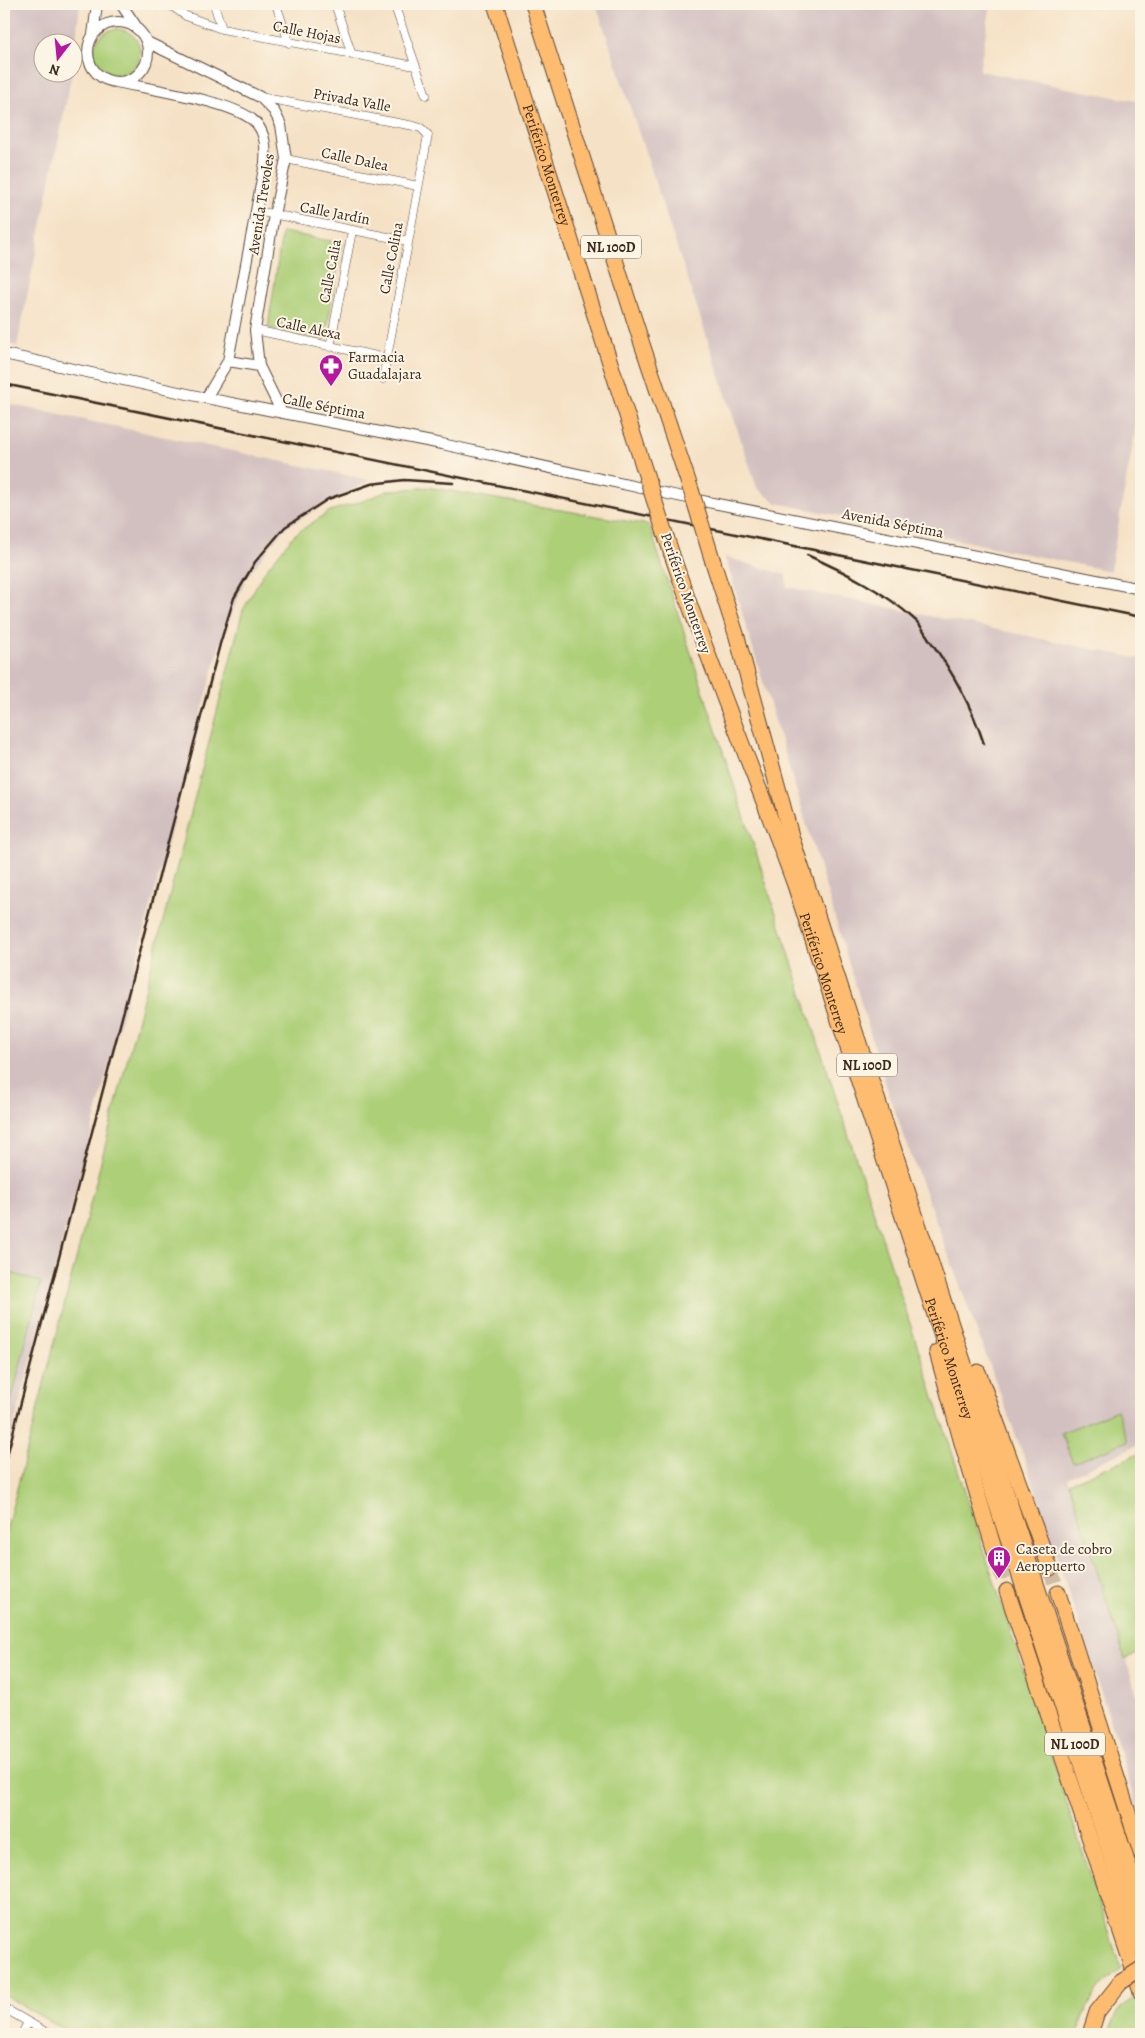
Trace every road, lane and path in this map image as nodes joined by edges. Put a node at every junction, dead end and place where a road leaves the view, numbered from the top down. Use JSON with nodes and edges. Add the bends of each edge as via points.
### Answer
{"nodes":[{"id":1,"x":97,"y":4,"type":"edge"},
{"id":2,"x":121,"y":4,"type":"edge"},
{"id":3,"x":169,"y":4,"type":"edge"},
{"id":4,"x":214,"y":4,"type":"edge"},
{"id":5,"x":276,"y":4,"type":"edge"},
{"id":6,"x":335,"y":4,"type":"edge"},
{"id":7,"x":394,"y":4,"type":"edge"},
{"id":8,"x":495,"y":4,"type":"edge"},
{"id":9,"x":532,"y":4,"type":"edge"},
{"id":10,"x":136,"y":27,"type":"junction"},
{"id":11,"x":222,"y":29,"type":"junction"},
{"id":12,"x":93,"y":35,"type":"junction"},
{"id":13,"x":147,"y":42,"type":"junction"},
{"id":14,"x":289,"y":43,"type":"junction"},
{"id":15,"x":352,"y":55,"type":"junction"},
{"id":16,"x":415,"y":66,"type":"junction"},
{"id":17,"x":116,"y":82,"type":"junction"},
{"id":18,"x":426,"y":95,"type":"dead end"},
{"id":19,"x":260,"y":97,"type":"junction"},
{"id":20,"x":427,"y":143,"type":"joint"},
{"id":21,"x":286,"y":159,"type":"junction"},
{"id":22,"x":418,"y":186,"type":"junction"},
{"id":23,"x":257,"y":211,"type":"junction"},
{"id":24,"x":274,"y":215,"type":"junction"},
{"id":25,"x":352,"y":231,"type":"junction"},
{"id":26,"x":408,"y":241,"type":"junction"},
{"id":27,"x":255,"y":330,"type":"junction"},
{"id":28,"x":330,"y":347,"type":"junction"},
{"id":29,"x":4,"y":354,"type":"edge"},
{"id":30,"x":386,"y":358,"type":"junction"},
{"id":31,"x":228,"y":361,"type":"junction"},
{"id":32,"x":260,"y":366,"type":"junction"},
{"id":33,"x":382,"y":379,"type":"dead end"},
{"id":34,"x":206,"y":398,"type":"junction"},
{"id":35,"x":282,"y":413,"type":"junction"},
{"id":36,"x":643,"y":484,"type":"junction"},
{"id":37,"x":1141,"y":589,"type":"edge"},
{"id":38,"x":938,"y":1302,"type":"junction"},
{"id":39,"x":999,"y":1566,"type":"tunnel mouth"},
{"id":40,"x":1050,"y":1568,"type":"tunnel mouth"},
{"id":41,"x":1007,"y":1591,"type":"tunnel mouth"},
{"id":42,"x":1058,"y":1593,"type":"tunnel mouth"},
{"id":43,"x":1141,"y":1853,"type":"edge"},
{"id":44,"x":1141,"y":1904,"type":"edge"},
{"id":45,"x":1141,"y":1948,"type":"edge"},
{"id":46,"x":1141,"y":1969,"type":"edge"},
{"id":47,"x":1141,"y":1992,"type":"edge"},
{"id":48,"x":4,"y":2008,"type":"edge"},
{"id":49,"x":28,"y":2022,"type":"junction"},
{"id":50,"x":22,"y":2034,"type":"edge"},
{"id":51,"x":49,"y":2034,"type":"edge"},
{"id":52,"x":1090,"y":2034,"type":"edge"}],
"edges":[{"from":1,"to":12,"type":"street"},
{"from":2,"to":10,"type":"street"},
{"from":3,"to":11,"type":"street","name":"Calle Hojas","via":[[186,16]]},
{"from":4,"to":11,"type":"street"},
{"from":5,"to":14,"type":"street"},
{"from":6,"to":15,"type":"street"},
{"from":7,"to":16,"type":"street"},
{"from":8,"to":36,"type":"highway","name":"Periférico Monterrey","number":"NL 100D"},
{"from":9,"to":38,"type":"highway","name":"Periférico Monterrey","number":"NL 100D","bridge":true,"via":[[737,637],[784,814]]},
{"from":10,"to":12,"type":"street","via":[[125,22],[113,22],[102,26]]},
{"from":10,"to":13,"type":"street"},
{"from":11,"to":14,"type":"street","name":"Calle Hojas"},
{"from":12,"to":17,"type":"street","via":[[88,44],[91,65],[97,74]]},
{"from":13,"to":17,"type":"street","via":[[149,56],[143,70],[131,80]]},
{"from":13,"to":19,"type":"street","name":"Avenida Trevoles"},
{"from":14,"to":15,"type":"street","name":"Calle Hojas"},
{"from":15,"to":16,"type":"street","name":"Calle Hojas"},
{"from":16,"to":18,"type":"street"},
{"from":17,"to":23,"type":"street","name":"Avenida Trevoles","via":[[222,105],[248,116],[263,134],[266,150]]},
{"from":19,"to":20,"type":"street","name":"Privada Valle","via":[[414,126],[425,131]]},
{"from":19,"to":21,"type":"street","name":"Avenida Trevoles","via":[[274,111],[281,125]]},
{"from":20,"to":22,"type":"street","name":"Calle Colina"},
{"from":21,"to":22,"type":"street","name":"Calle Dalea"},
{"from":21,"to":24,"type":"street","name":"Avenida Trevoles"},
{"from":22,"to":26,"type":"street","name":"Calle Colina"},
{"from":23,"to":24,"type":"street","name":"Calle Jardín"},
{"from":23,"to":31,"type":"street","name":"Avenida Trevoles"},
{"from":24,"to":25,"type":"street","name":"Calle Jardín"},
{"from":24,"to":27,"type":"street","name":"Avenida Trevoles"},
{"from":25,"to":26,"type":"street","name":"Calle Jardín"},
{"from":25,"to":28,"type":"street","name":"Calle Calia"},
{"from":26,"to":30,"type":"street","name":"Calle Colina"},
{"from":27,"to":28,"type":"street","name":"Calle Alexa"},
{"from":27,"to":32,"type":"street","name":"Avenida Trevoles"},
{"from":28,"to":30,"type":"street","name":"Calle Alexa"},
{"from":29,"to":34,"type":"street","name":"Calle Séptima"},
{"from":30,"to":33,"type":"street","name":"Calle Colina"},
{"from":31,"to":32,"type":"street"},
{"from":31,"to":34,"type":"street","name":"Avenida Trevoles"},
{"from":32,"to":35,"type":"street","name":"Avenida Trevoles"},
{"from":34,"to":35,"type":"street","name":"Calle Séptima"},
{"from":35,"to":36,"type":"street","name":"Calle Séptima"},
{"from":36,"to":37,"type":"street","name":"Avenida Séptima"},
{"from":36,"to":38,"type":"highway","name":"Periférico Monterrey","number":"NL 100D","bridge":true,"via":[[795,885]]},
{"from":38,"to":39,"type":"highway","via":[[933,1330],[942,1372]]},
{"from":38,"to":40,"type":"highway","via":[[956,1318],[970,1349]]},
{"from":38,"to":44,"type":"highway","name":"Periférico Monterrey","number":"NL 100D"},
{"from":38,"to":45,"type":"highway","name":"Periférico Monterrey","number":"NL 100D"},
{"from":41,"to":47,"type":"highway"},
{"from":42,"to":43,"type":"highway"},
{"from":46,"to":52,"type":"highway","bridge":true,"via":[[1121,1982],[1097,2012]]},
{"from":48,"to":49,"type":"street"},
{"from":49,"to":50,"type":"street"},
{"from":49,"to":51,"type":"street"}]}
